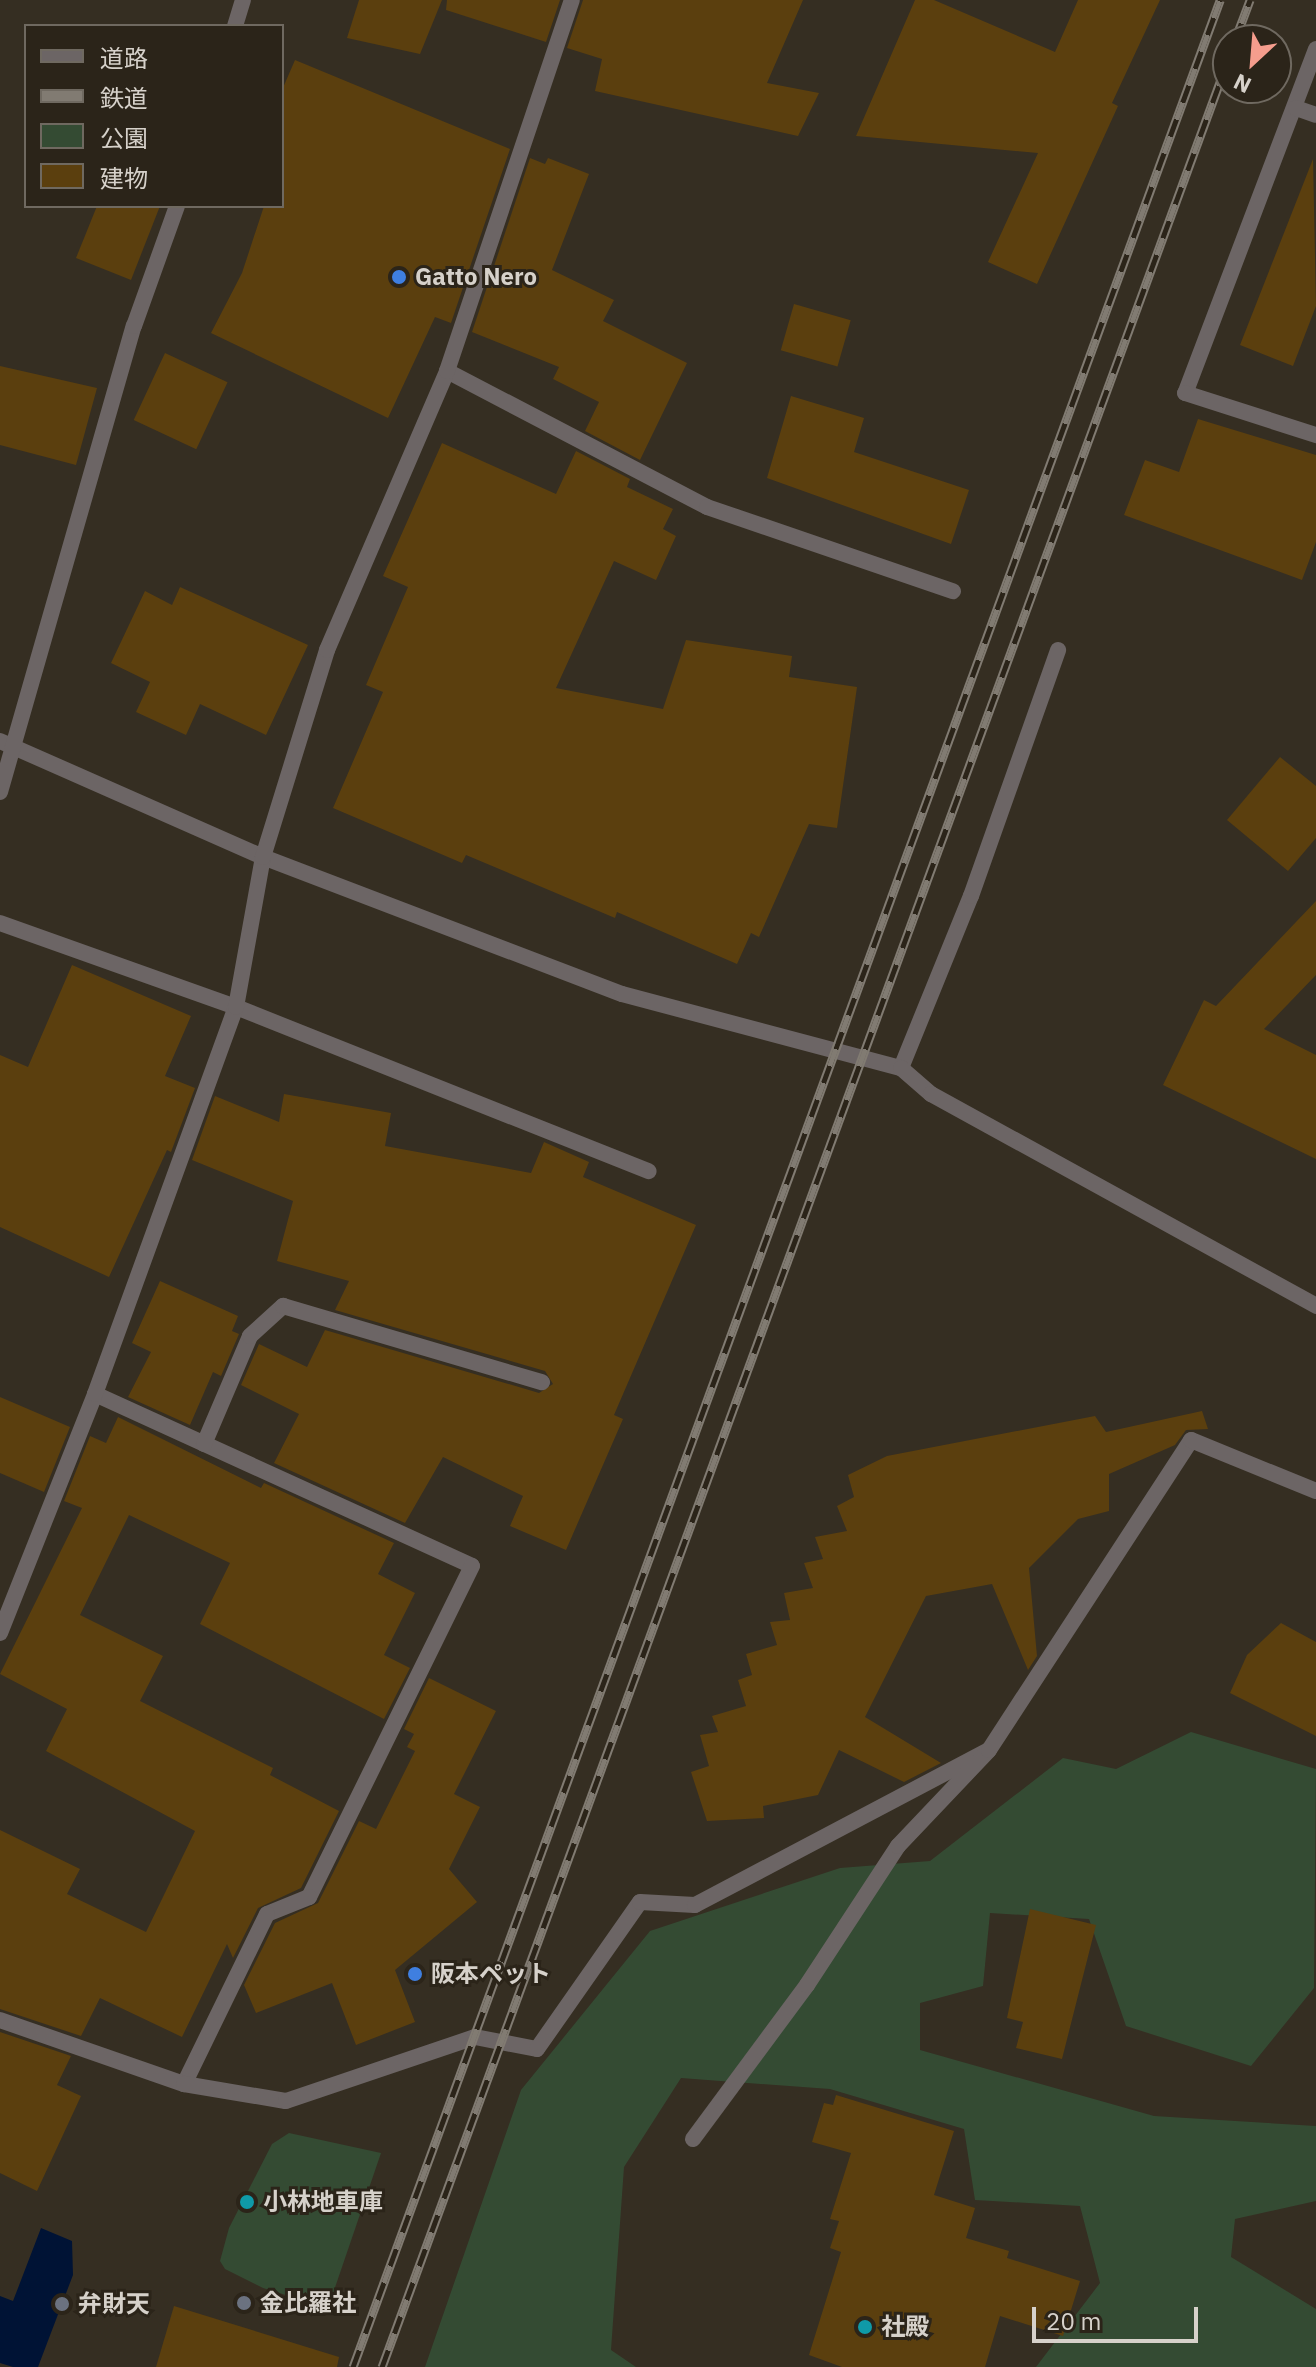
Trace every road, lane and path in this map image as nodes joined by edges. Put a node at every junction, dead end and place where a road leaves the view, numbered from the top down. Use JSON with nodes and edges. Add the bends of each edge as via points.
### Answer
{"nodes":[{"id":1,"x":243,"y":0,"type":"edge"},
{"id":2,"x":572,"y":0,"type":"edge"},
{"id":3,"x":236,"y":24,"type":"edge"},
{"id":4,"x":1316,"y":49,"type":"edge"},
{"id":5,"x":1296,"y":108,"type":"junction"},
{"id":6,"x":1316,"y":115,"type":"edge"},
{"id":7,"x":176,"y":208,"type":"edge"},
{"id":8,"x":447,"y":371,"type":"junction"},
{"id":9,"x":1316,"y":435,"type":"edge"},
{"id":10,"x":953,"y":591,"type":"dead end"},
{"id":11,"x":1058,"y":650,"type":"dead end"},
{"id":12,"x":7,"y":744,"type":"edge"},
{"id":13,"x":0,"y":792,"type":"edge"},
{"id":14,"x":263,"y":857,"type":"junction"},
{"id":15,"x":0,"y":923,"type":"edge"},
{"id":16,"x":236,"y":1007,"type":"junction"},
{"id":17,"x":901,"y":1068,"type":"junction"},
{"id":18,"x":649,"y":1171,"type":"dead end"},
{"id":19,"x":1316,"y":1306,"type":"edge"},
{"id":20,"x":542,"y":1382,"type":"dead end"},
{"id":21,"x":95,"y":1394,"type":"junction"},
{"id":22,"x":204,"y":1444,"type":"junction"},
{"id":23,"x":1314,"y":1493,"type":"edge"},
{"id":24,"x":0,"y":1633,"type":"edge"},
{"id":25,"x":989,"y":1750,"type":"junction"},
{"id":26,"x":0,"y":2020,"type":"edge"},
{"id":27,"x":184,"y":2084,"type":"junction"},
{"id":28,"x":693,"y":2139,"type":"dead end"}],
"edges":[{"from":1,"to":3,"type":"street"},
{"from":2,"to":8,"type":"street"},
{"from":4,"to":5,"type":"street"},
{"from":5,"to":6,"type":"street"},
{"from":5,"to":9,"type":"street","via":[[1185,393]]},
{"from":7,"to":12,"type":"street","via":[[134,326]]},
{"from":8,"to":10,"type":"street","via":[[707,507]]},
{"from":8,"to":14,"type":"street","via":[[327,650]]},
{"from":11,"to":17,"type":"street","via":[[971,896]]},
{"from":12,"to":13,"type":"street"},
{"from":12,"to":14,"type":"street"},
{"from":14,"to":16,"type":"street"},
{"from":14,"to":17,"type":"street","via":[[622,994]]},
{"from":15,"to":16,"type":"street"},
{"from":16,"to":18,"type":"street"},
{"from":16,"to":21,"type":"street"},
{"from":17,"to":19,"type":"street","via":[[931,1094]]},
{"from":20,"to":22,"type":"street","via":[[283,1306],[250,1336]]},
{"from":21,"to":22,"type":"street"},
{"from":21,"to":24,"type":"street"},
{"from":22,"to":27,"type":"street","via":[[472,1566],[309,1897],[267,1914]]},
{"from":23,"to":25,"type":"street","via":[[1191,1440]]},
{"from":25,"to":27,"type":"street","via":[[695,1905],[640,1902],[537,2049],[475,2037],[286,2101]]},
{"from":25,"to":28,"type":"street","via":[[898,1846],[807,1985]]},
{"from":26,"to":27,"type":"street"}]}
